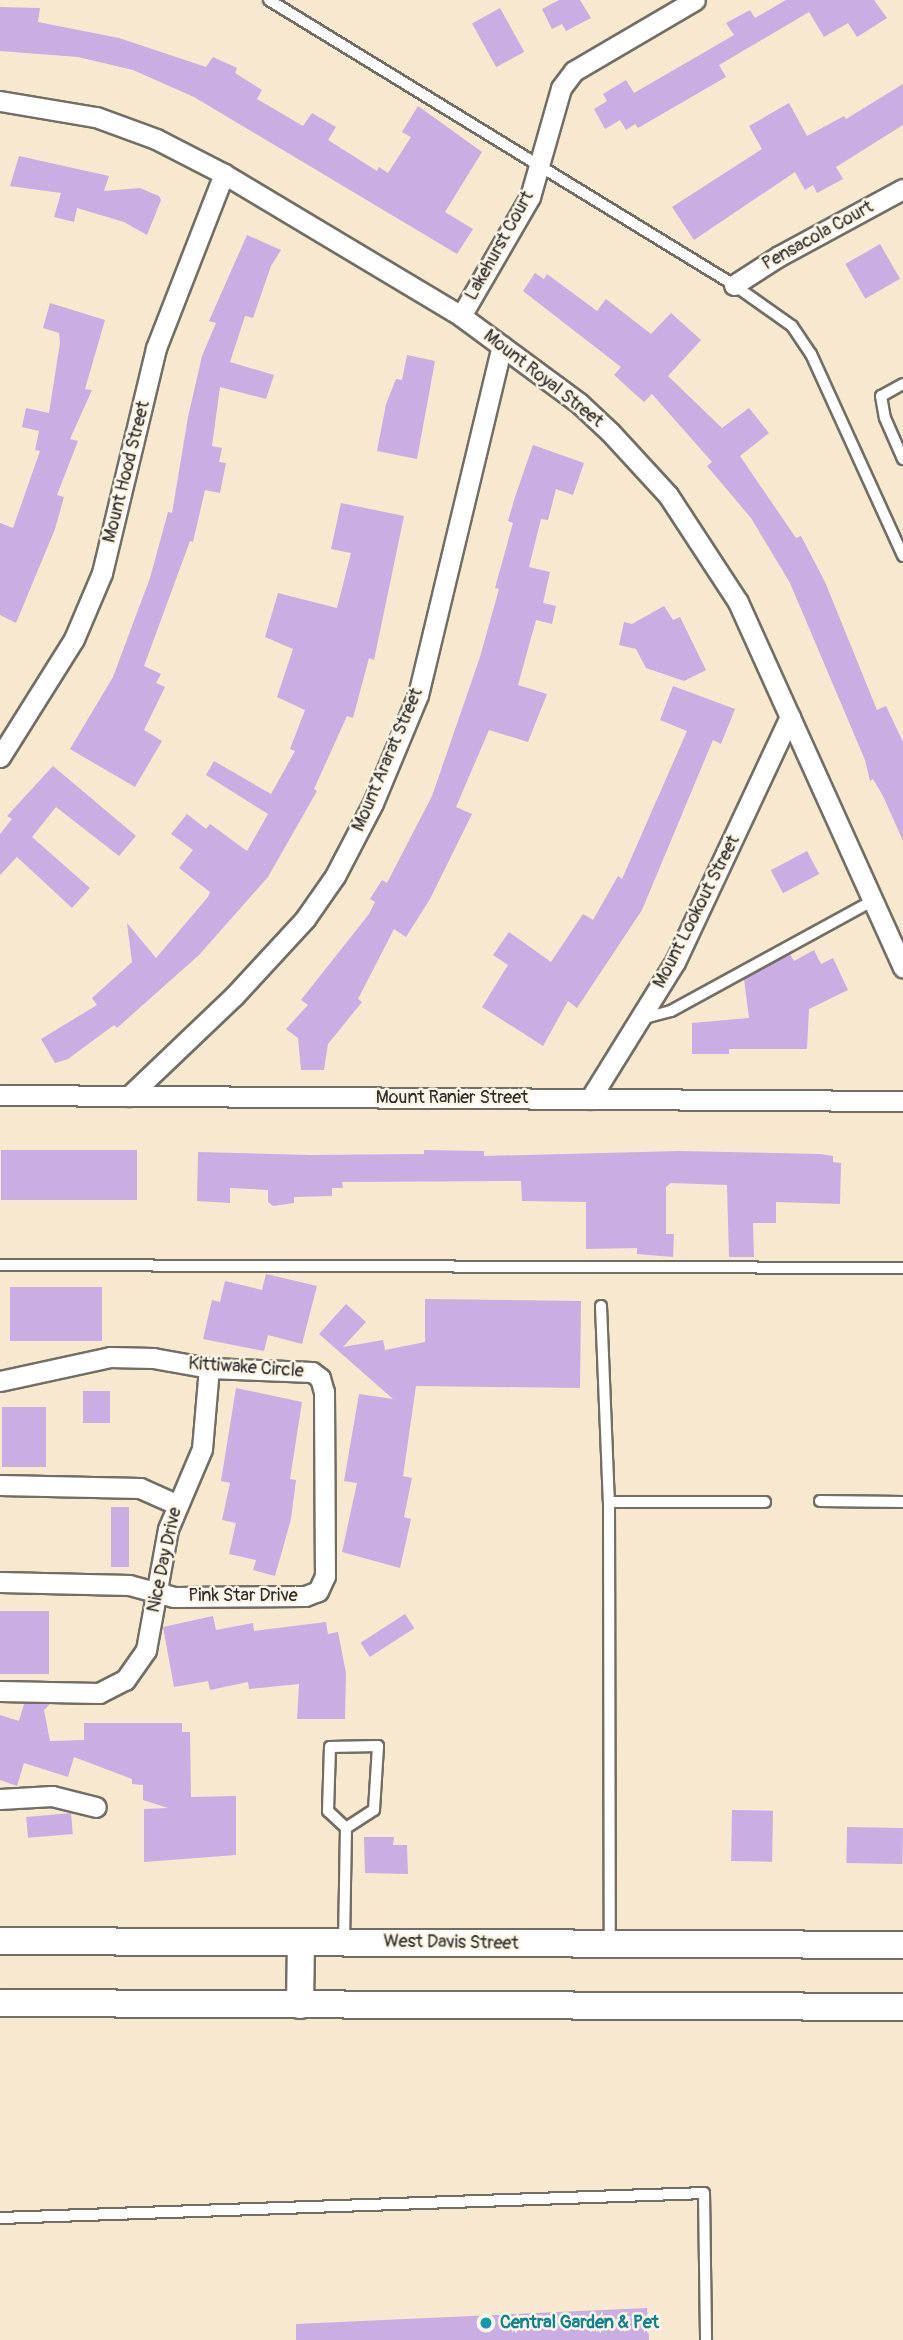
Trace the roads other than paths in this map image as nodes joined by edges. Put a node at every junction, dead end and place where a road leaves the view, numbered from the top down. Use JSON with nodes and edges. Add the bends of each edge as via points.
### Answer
{"nodes":[{"id":1,"x":269,"y":0,"type":"edge"},
{"id":2,"x":695,"y":0,"type":"edge"},
{"id":3,"x":0,"y":101,"type":"edge"},
{"id":4,"x":541,"y":169,"type":"junction"},
{"id":5,"x":224,"y":174,"type":"junction"},
{"id":6,"x":903,"y":189,"type":"edge"},
{"id":7,"x":734,"y":285,"type":"junction"},
{"id":8,"x":461,"y":316,"type":"junction"},
{"id":9,"x":502,"y":346,"type":"junction"},
{"id":10,"x":903,"y":384,"type":"edge"},
{"id":11,"x":903,"y":459,"type":"edge"},
{"id":12,"x":903,"y":556,"type":"edge"},
{"id":13,"x":790,"y":717,"type":"junction"},
{"id":14,"x":1,"y":752,"type":"edge"},
{"id":15,"x":872,"y":901,"type":"junction"},
{"id":16,"x":903,"y":968,"type":"edge"},
{"id":17,"x":641,"y":1019,"type":"junction"},
{"id":18,"x":0,"y":1096,"type":"edge"},
{"id":19,"x":129,"y":1096,"type":"junction"},
{"id":20,"x":590,"y":1099,"type":"junction"},
{"id":21,"x":903,"y":1101,"type":"edge"},
{"id":22,"x":0,"y":1265,"type":"edge"},
{"id":23,"x":903,"y":1268,"type":"edge"},
{"id":24,"x":601,"y":1306,"type":"dead end"},
{"id":25,"x":209,"y":1368,"type":"junction"},
{"id":26,"x":0,"y":1381,"type":"edge"},
{"id":27,"x":0,"y":1485,"type":"edge"},
{"id":28,"x":820,"y":1501,"type":"dead end"},
{"id":29,"x":610,"y":1502,"type":"junction"},
{"id":30,"x":765,"y":1502,"type":"dead end"},
{"id":31,"x":903,"y":1502,"type":"edge"},
{"id":32,"x":176,"y":1504,"type":"junction"},
{"id":33,"x":0,"y":1582,"type":"edge"},
{"id":34,"x":318,"y":1591,"type":"joint"},
{"id":35,"x":156,"y":1592,"type":"junction"},
{"id":36,"x":0,"y":1691,"type":"edge"},
{"id":37,"x":0,"y":1800,"type":"edge"},
{"id":38,"x":96,"y":1807,"type":"dead end"},
{"id":39,"x":346,"y":1828,"type":"junction"},
{"id":40,"x":0,"y":1941,"type":"edge"},
{"id":41,"x":301,"y":1942,"type":"junction"},
{"id":42,"x":344,"y":1942,"type":"junction"},
{"id":43,"x":610,"y":1945,"type":"junction"},
{"id":44,"x":903,"y":1945,"type":"edge"},
{"id":45,"x":0,"y":2003,"type":"edge"},
{"id":46,"x":300,"y":2005,"type":"junction"},
{"id":47,"x":903,"y":2007,"type":"edge"},
{"id":48,"x":0,"y":2218,"type":"edge"},
{"id":49,"x":706,"y":2340,"type":"edge"}],
"edges":[{"from":1,"to":4,"type":"lane"},
{"from":2,"to":4,"type":"street","name":"Lakehurst Court","via":[[574,71],[554,105]]},
{"from":3,"to":5,"type":"street","name":"Mount Royal Street","via":[[96,117],[156,139]]},
{"from":4,"to":7,"type":"lane"},
{"from":4,"to":8,"type":"street","name":"Lakehurst Court","via":[[530,197]]},
{"from":5,"to":8,"type":"street","name":"Mount Royal Street"},
{"from":5,"to":14,"type":"street","name":"Mount Hood Street","via":[[156,348],[102,573],[74,639]]},
{"from":6,"to":7,"type":"street","name":"Pensacola Court"},
{"from":7,"to":12,"type":"lane","via":[[804,339]]},
{"from":8,"to":9,"type":"street","name":"Mount Royal Street"},
{"from":9,"to":13,"type":"street","name":"Mount Royal Street","via":[[579,403],[668,495],[738,602]]},
{"from":9,"to":19,"type":"street","name":"Mount Ararat Street","via":[[418,695],[373,803],[335,876],[305,919],[234,996]]},
{"from":10,"to":11,"type":"lane","via":[[881,396]]},
{"from":13,"to":15,"type":"street","name":"Mount Royal Street"},
{"from":13,"to":17,"type":"street","name":"Mount Lookout Street","via":[[712,888]]},
{"from":15,"to":16,"type":"street","name":"Mount Royal Street"},
{"from":15,"to":17,"type":"lane","via":[[671,1011]]},
{"from":17,"to":20,"type":"street","name":"Mount Lookout Street"},
{"from":18,"to":19,"type":"street","name":"Mount Ranier Street"},
{"from":19,"to":20,"type":"street","name":"Mount Ranier Street"},
{"from":20,"to":21,"type":"street","name":"Mount Ranier Street"},
{"from":22,"to":23,"type":"lane"},
{"from":24,"to":29,"type":"lane"},
{"from":25,"to":26,"type":"street","name":"Kittiwake Circle","via":[[153,1358],[110,1357]]},
{"from":25,"to":32,"type":"street","name":"Nice Day Drive","via":[[202,1449]]},
{"from":25,"to":34,"type":"street","name":"Kittiwake Circle","via":[[300,1369],[320,1378],[325,1576]]},
{"from":27,"to":32,"type":"street","via":[[139,1488]]},
{"from":28,"to":31,"type":"lane"},
{"from":29,"to":30,"type":"lane"},
{"from":29,"to":43,"type":"lane"},
{"from":32,"to":35,"type":"street","name":"Nice Day Drive"},
{"from":33,"to":35,"type":"street","name":"Pink Star Drive","via":[[129,1584]]},
{"from":34,"to":35,"type":"street","name":"Pink Star Drive","via":[[292,1596],[174,1597]]},
{"from":35,"to":36,"type":"street","name":"Nice Day Drive","via":[[146,1650],[125,1680],[99,1693]]},
{"from":37,"to":38,"type":"street","via":[[52,1796]]},
{"from":39,"to":39,"type":"lane","via":[[374,1810],[378,1746],[330,1747],[328,1811]]},
{"from":39,"to":42,"type":"lane"},
{"from":40,"to":41,"type":"main road","name":"West Davis Street"},
{"from":41,"to":42,"type":"main road","name":"West Davis Street"},
{"from":41,"to":46,"type":"main road"},
{"from":42,"to":43,"type":"main road","name":"West Davis Street"},
{"from":43,"to":44,"type":"main road","name":"West Davis Street"},
{"from":45,"to":46,"type":"main road"},
{"from":46,"to":47,"type":"main road"},
{"from":48,"to":49,"type":"lane","via":[[704,2193]]}]}
